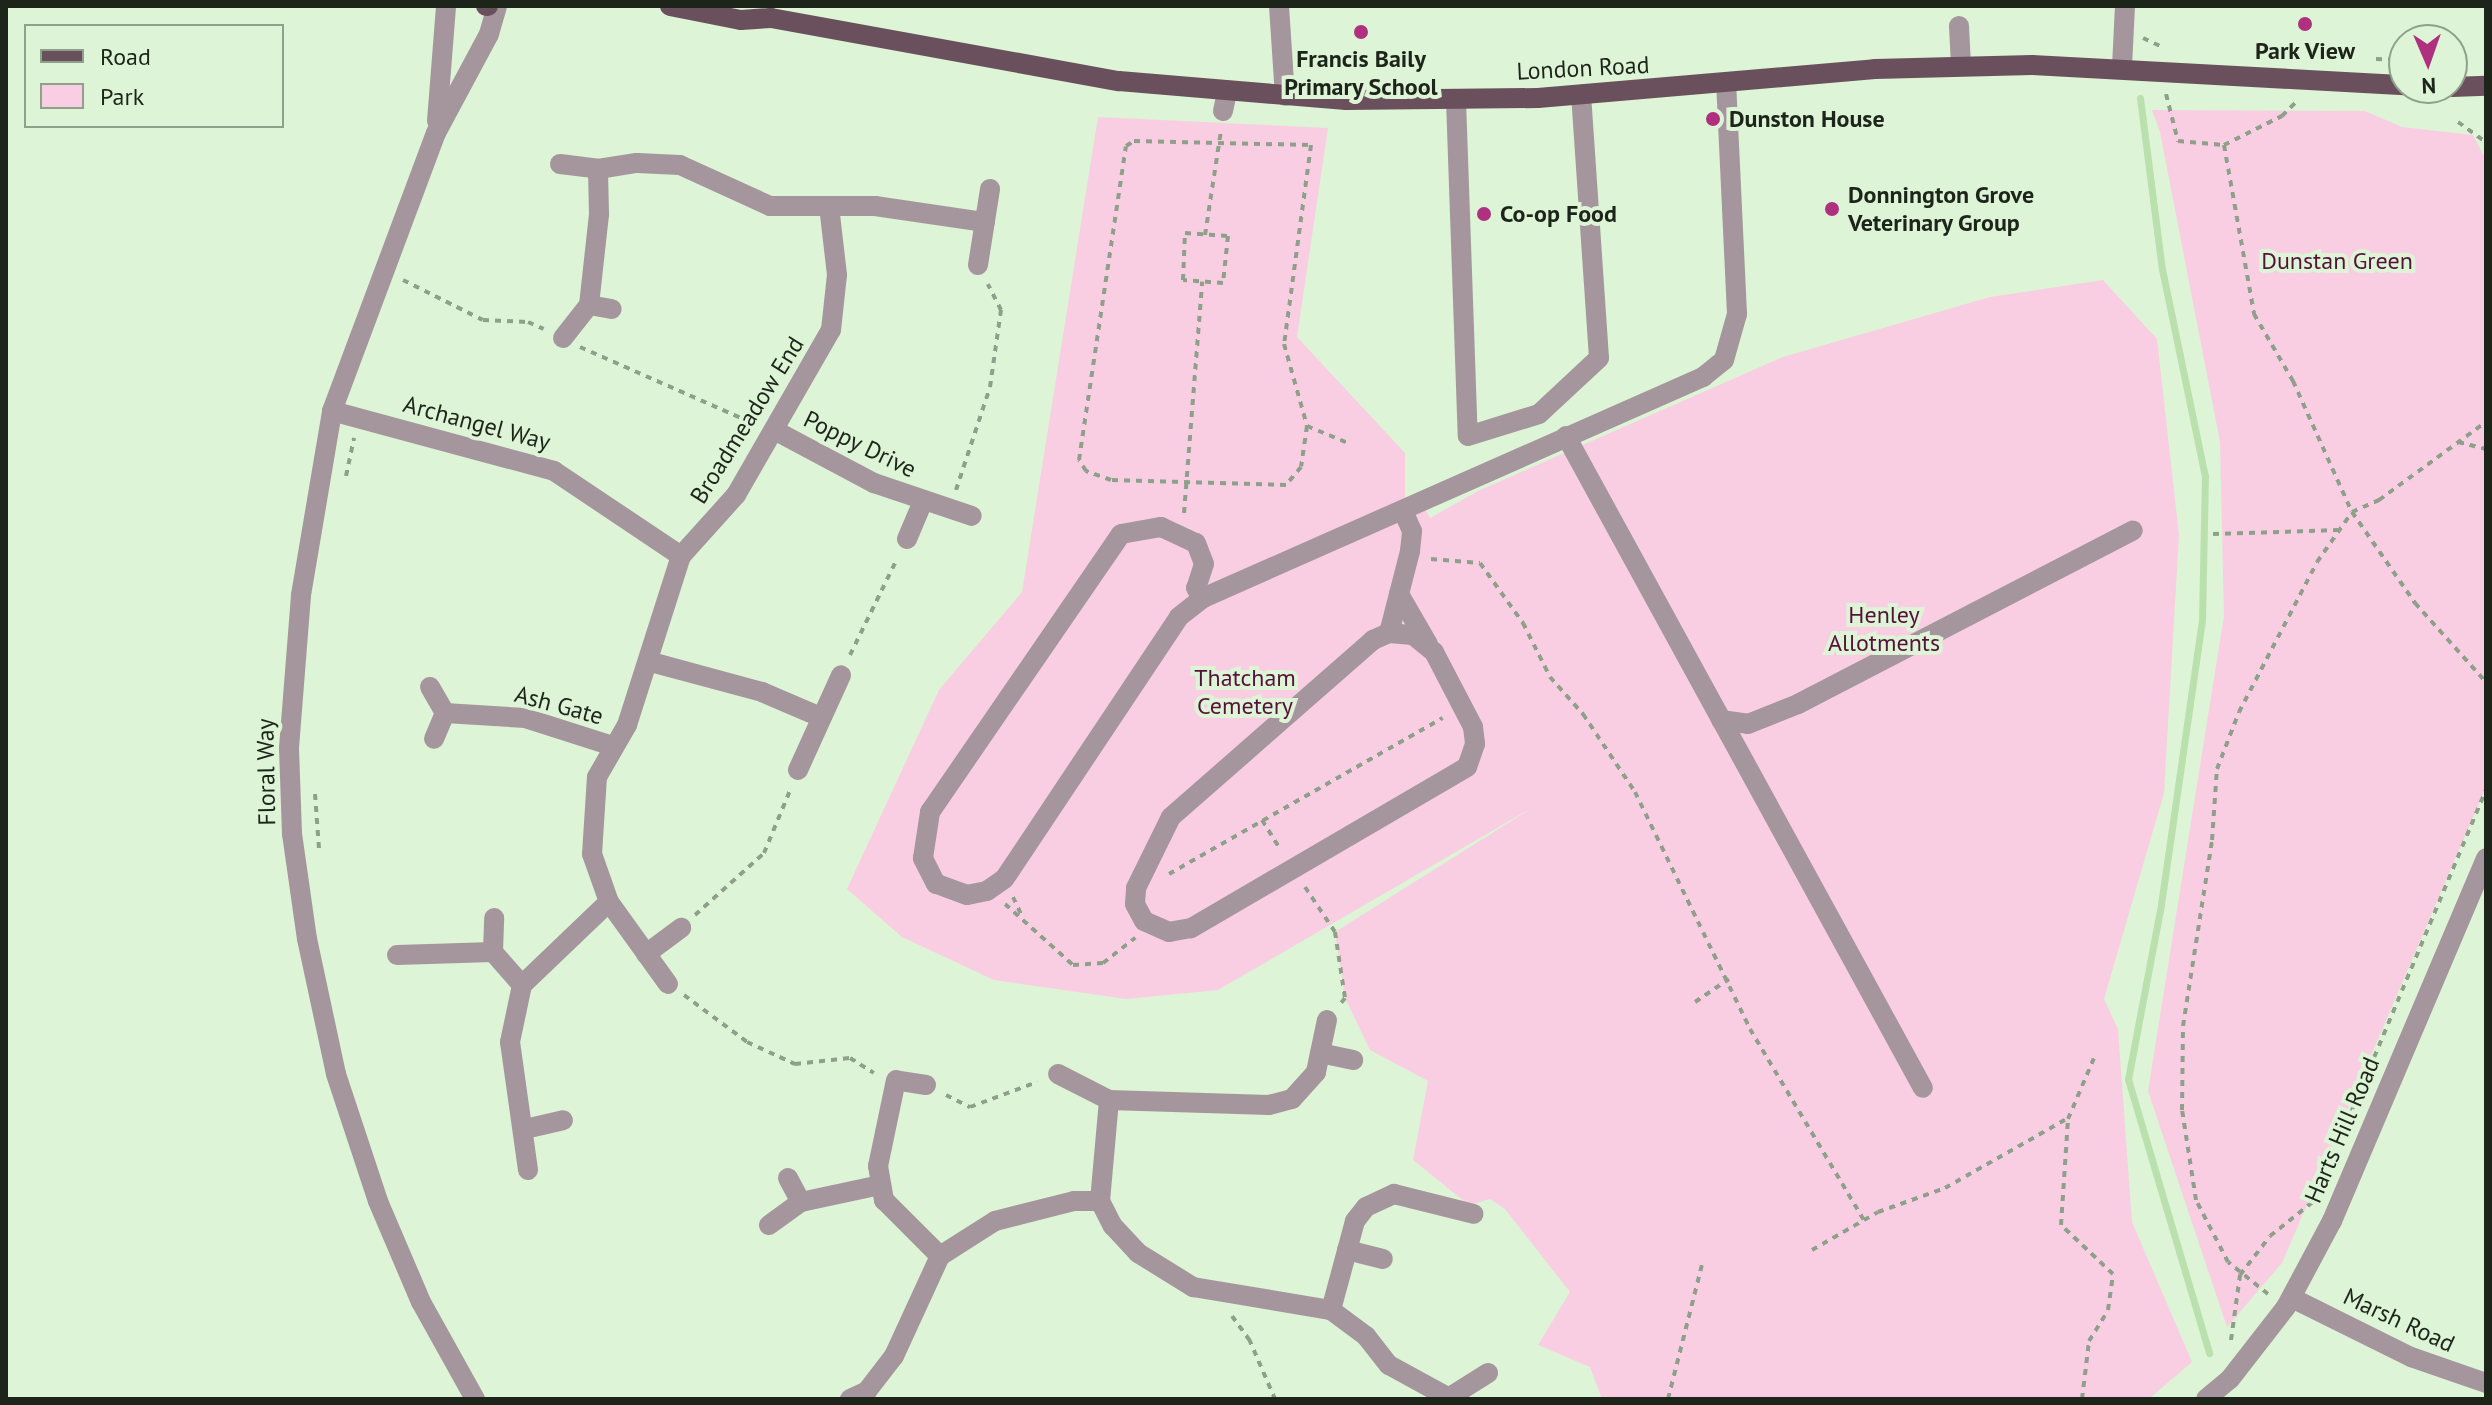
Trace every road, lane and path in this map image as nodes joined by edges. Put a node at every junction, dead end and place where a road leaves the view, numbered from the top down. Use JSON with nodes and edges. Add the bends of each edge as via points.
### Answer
{"nodes":[{"id":1,"x":446,"y":6,"type":"edge"},
{"id":2,"x":497,"y":6,"type":"edge"},
{"id":3,"x":670,"y":6,"type":"edge"},
{"id":4,"x":749,"y":6,"type":"edge"},
{"id":5,"x":1279,"y":6,"type":"edge"},
{"id":6,"x":2125,"y":6,"type":"edge"},
{"id":7,"x":771,"y":18,"type":"junction"},
{"id":8,"x":1959,"y":26,"type":"dead end"},
{"id":9,"x":1961,"y":66,"type":"junction"},
{"id":10,"x":2122,"y":67,"type":"junction"},
{"id":11,"x":1726,"y":84,"type":"junction"},
{"id":12,"x":2388,"y":84,"type":"edge"},
{"id":13,"x":2166,"y":94,"type":"dead end"},
{"id":14,"x":1581,"y":95,"type":"junction"},
{"id":15,"x":1285,"y":96,"type":"junction"},
{"id":16,"x":1456,"y":100,"type":"junction"},
{"id":17,"x":2297,"y":100,"type":"dead end"},
{"id":18,"x":1225,"y":102,"type":"junction"},
{"id":19,"x":2458,"y":122,"type":"dead end"},
{"id":20,"x":436,"y":133,"type":"junction"},
{"id":21,"x":1219,"y":142,"type":"junction"},
{"id":22,"x":2486,"y":142,"type":"edge"},
{"id":23,"x":2224,"y":145,"type":"junction"},
{"id":24,"x":560,"y":164,"type":"dead end"},
{"id":25,"x":598,"y":169,"type":"junction"},
{"id":26,"x":990,"y":189,"type":"dead end"},
{"id":27,"x":829,"y":206,"type":"junction"},
{"id":28,"x":985,"y":222,"type":"junction"},
{"id":29,"x":1205,"y":235,"type":"junction"},
{"id":30,"x":978,"y":265,"type":"joint"},
{"id":31,"x":1202,"y":282,"type":"junction"},
{"id":32,"x":589,"y":305,"type":"junction"},
{"id":33,"x":612,"y":309,"type":"dead end"},
{"id":34,"x":563,"y":338,"type":"dead end"},
{"id":35,"x":332,"y":411,"type":"junction"},
{"id":36,"x":358,"y":418,"type":"junction"},
{"id":37,"x":2486,"y":422,"type":"edge"},
{"id":38,"x":1307,"y":426,"type":"junction"},
{"id":39,"x":776,"y":431,"type":"junction"},
{"id":40,"x":1566,"y":436,"type":"junction"},
{"id":41,"x":2458,"y":442,"type":"junction"},
{"id":42,"x":1348,"y":443,"type":"dead end"},
{"id":43,"x":2486,"y":449,"type":"edge"},
{"id":44,"x":345,"y":479,"type":"dead end"},
{"id":45,"x":1186,"y":485,"type":"junction"},
{"id":46,"x":922,"y":504,"type":"junction"},
{"id":47,"x":949,"y":511,"type":"junction"},
{"id":48,"x":1403,"y":511,"type":"junction"},
{"id":49,"x":2352,"y":512,"type":"junction"},
{"id":50,"x":972,"y":516,"type":"dead end"},
{"id":51,"x":2133,"y":530,"type":"dead end"},
{"id":52,"x":2339,"y":530,"type":"junction"},
{"id":53,"x":2213,"y":534,"type":"dead end"},
{"id":54,"x":1183,"y":535,"type":"junction"},
{"id":55,"x":907,"y":539,"type":"joint"},
{"id":56,"x":1410,"y":551,"type":"junction"},
{"id":57,"x":681,"y":556,"type":"junction"},
{"id":58,"x":1399,"y":594,"type":"junction"},
{"id":59,"x":1203,"y":598,"type":"junction"},
{"id":60,"x":1389,"y":633,"type":"junction"},
{"id":61,"x":1428,"y":644,"type":"junction"},
{"id":62,"x":651,"y":662,"type":"junction"},
{"id":63,"x":841,"y":675,"type":"joint"},
{"id":64,"x":2486,"y":682,"type":"edge"},
{"id":65,"x":430,"y":687,"type":"dead end"},
{"id":66,"x":1462,"y":707,"type":"junction"},
{"id":67,"x":445,"y":713,"type":"junction"},
{"id":68,"x":818,"y":716,"type":"junction"},
{"id":69,"x":1721,"y":720,"type":"junction"},
{"id":70,"x":434,"y":739,"type":"dead end"},
{"id":71,"x":613,"y":746,"type":"junction"},
{"id":72,"x":798,"y":770,"type":"joint"},
{"id":73,"x":314,"y":782,"type":"dead end"},
{"id":74,"x":2486,"y":789,"type":"edge"},
{"id":75,"x":2486,"y":858,"type":"edge"},
{"id":76,"x":320,"y":859,"type":"dead end"},
{"id":77,"x":1135,"y":893,"type":"junction"},
{"id":78,"x":976,"y":894,"type":"junction"},
{"id":79,"x":609,"y":902,"type":"junction"},
{"id":80,"x":494,"y":918,"type":"dead end"},
{"id":81,"x":681,"y":928,"type":"joint"},
{"id":82,"x":1160,"y":930,"type":"junction"},
{"id":83,"x":1335,"y":932,"type":"dead end"},
{"id":84,"x":493,"y":952,"type":"junction"},
{"id":85,"x":646,"y":954,"type":"junction"},
{"id":86,"x":397,"y":955,"type":"dead end"},
{"id":87,"x":1729,"y":979,"type":"junction"},
{"id":88,"x":668,"y":984,"type":"joint"},
{"id":89,"x":522,"y":985,"type":"junction"},
{"id":90,"x":1695,"y":1002,"type":"dead end"},
{"id":91,"x":1327,"y":1020,"type":"joint"},
{"id":92,"x":1320,"y":1053,"type":"junction"},
{"id":93,"x":2094,"y":1058,"type":"dead end"},
{"id":94,"x":1353,"y":1060,"type":"dead end"},
{"id":95,"x":1058,"y":1074,"type":"joint"},
{"id":96,"x":888,"y":1078,"type":"junction"},
{"id":97,"x":926,"y":1085,"type":"joint"},
{"id":98,"x":1923,"y":1088,"type":"dead end"},
{"id":99,"x":1109,"y":1100,"type":"junction"},
{"id":100,"x":2071,"y":1116,"type":"junction"},
{"id":101,"x":563,"y":1120,"type":"dead end"},
{"id":102,"x":525,"y":1129,"type":"junction"},
{"id":103,"x":528,"y":1170,"type":"dead end"},
{"id":104,"x":788,"y":1178,"type":"dead end"},
{"id":105,"x":880,"y":1185,"type":"junction"},
{"id":106,"x":1100,"y":1201,"type":"junction"},
{"id":107,"x":801,"y":1202,"type":"junction"},
{"id":108,"x":1474,"y":1214,"type":"dead end"},
{"id":109,"x":1864,"y":1220,"type":"junction"},
{"id":110,"x":769,"y":1225,"type":"dead end"},
{"id":111,"x":1347,"y":1250,"type":"junction"},
{"id":112,"x":1812,"y":1250,"type":"dead end"},
{"id":113,"x":940,"y":1256,"type":"junction"},
{"id":114,"x":1383,"y":1259,"type":"dead end"},
{"id":115,"x":1703,"y":1261,"type":"dead end"},
{"id":116,"x":2240,"y":1275,"type":"junction"},
{"id":117,"x":1216,"y":1294,"type":"junction"},
{"id":118,"x":2289,"y":1302,"type":"junction"},
{"id":119,"x":1331,"y":1310,"type":"junction"},
{"id":120,"x":2230,"y":1344,"type":"dead end"},
{"id":121,"x":1488,"y":1373,"type":"dead end"},
{"id":122,"x":2486,"y":1383,"type":"edge"},
{"id":123,"x":863,"y":1396,"type":"edge"},
{"id":124,"x":1451,"y":1398,"type":"edge"},
{"id":125,"x":475,"y":1399,"type":"edge"},
{"id":126,"x":1275,"y":1399,"type":"edge"},
{"id":127,"x":1668,"y":1399,"type":"edge"},
{"id":128,"x":2082,"y":1399,"type":"edge"},
{"id":129,"x":2206,"y":1399,"type":"edge"}],
"edges":[{"from":1,"to":20,"type":"street","name":"Floral Way"},
{"from":2,"to":20,"type":"street","name":"Floral Way","via":[[489,34]]},
{"from":3,"to":7,"type":"main road","name":"London Road","via":[[741,20]]},
{"from":4,"to":7,"type":"main road","name":"London Road"},
{"from":5,"to":15,"type":"street"},
{"from":6,"to":10,"type":"street"},
{"from":7,"to":18,"type":"main road","name":"London Road"},
{"from":8,"to":9,"type":"street"},
{"from":9,"to":10,"type":"main road","name":"London Road"},
{"from":9,"to":11,"type":"main road","name":"London Road"},
{"from":10,"to":12,"type":"main road","name":"London Road"},
{"from":11,"to":14,"type":"main road","name":"London Road"},
{"from":11,"to":40,"type":"street","via":[[1737,314],[1731,348],[1703,377]]},
{"from":13,"to":23,"type":"path","via":[[2178,141]]},
{"from":14,"to":16,"type":"main road","name":"London Road"},
{"from":14,"to":16,"type":"street","via":[[1599,358],[1539,414],[1468,436]]},
{"from":15,"to":16,"type":"main road","name":"London Road"},
{"from":15,"to":18,"type":"main road","name":"London Road"},
{"from":17,"to":23,"type":"path","via":[[2282,116]]},
{"from":18,"to":21,"type":"path"},
{"from":19,"to":22,"type":"path"},
{"from":20,"to":35,"type":"street","name":"Floral Way"},
{"from":21,"to":29,"type":"path"},
{"from":21,"to":38,"type":"path","via":[[1311,145],[1284,344]]},
{"from":21,"to":45,"type":"path","via":[[1134,141],[1126,146],[1077,447],[1086,471],[1096,478]]},
{"from":23,"to":49,"type":"path","via":[[2254,314],[2293,381]]},
{"from":24,"to":25,"type":"street"},
{"from":25,"to":27,"type":"street","via":[[637,163],[680,165],[770,206]]},
{"from":25,"to":32,"type":"street"},
{"from":26,"to":28,"type":"street"},
{"from":27,"to":28,"type":"street","via":[[875,206]]},
{"from":27,"to":39,"type":"street","name":"Broadmeadow End","via":[[837,309],[822,351]]},
{"from":28,"to":30,"type":"street"},
{"from":29,"to":31,"type":"path","via":[[1185,233],[1183,280]]},
{"from":29,"to":31,"type":"path","via":[[1228,236],[1223,283]]},
{"from":30,"to":47,"type":"path","via":[[1001,310],[990,387]]},
{"from":31,"to":45,"type":"path"},
{"from":32,"to":33,"type":"street"},
{"from":32,"to":34,"type":"street"},
{"from":35,"to":36,"type":"street","name":"Archangel Way"},
{"from":35,"to":125,"type":"street","name":"Floral Way","via":[[312,508],[292,678],[292,834],[300,894],[336,1074],[378,1201],[421,1302]]},
{"from":36,"to":44,"type":"path"},
{"from":36,"to":57,"type":"street","name":"Archangel Way","via":[[554,471]]},
{"from":37,"to":41,"type":"path"},
{"from":38,"to":42,"type":"path"},
{"from":38,"to":45,"type":"path","via":[[1301,467],[1286,485]]},
{"from":39,"to":46,"type":"street","name":"Poppy Drive"},
{"from":39,"to":57,"type":"street","name":"Broadmeadow End","via":[[719,519]]},
{"from":40,"to":48,"type":"street"},
{"from":40,"to":69,"type":"street"},
{"from":41,"to":43,"type":"path"},
{"from":41,"to":49,"type":"path","via":[[2379,500]]},
{"from":45,"to":54,"type":"path"},
{"from":46,"to":47,"type":"street","name":"Poppy Drive"},
{"from":46,"to":55,"type":"street","name":"Poppy Drive"},
{"from":47,"to":50,"type":"street","name":"Poppy Drive"},
{"from":48,"to":56,"type":"street","via":[[1412,531]]},
{"from":48,"to":59,"type":"street"},
{"from":49,"to":52,"type":"path"},
{"from":49,"to":64,"type":"path","via":[[2415,603]]},
{"from":51,"to":69,"type":"street","via":[[1798,704],[1748,724]]},
{"from":52,"to":53,"type":"path"},
{"from":52,"to":116,"type":"path","via":[[2239,712],[2217,769],[2212,840],[2183,1026],[2182,1110],[2196,1200]]},
{"from":54,"to":59,"type":"street","via":[[1202,552],[1196,588]]},
{"from":54,"to":78,"type":"street","via":[[1148,527],[1112,542],[930,812],[922,846],[930,877],[944,890]]},
{"from":55,"to":63,"type":"path"},
{"from":56,"to":58,"type":"street"},
{"from":56,"to":87,"type":"path","via":[[1441,563],[1480,563],[1523,623],[1550,677],[1583,714],[1635,792]]},
{"from":57,"to":62,"type":"street","name":"Broadmeadow End"},
{"from":58,"to":60,"type":"street"},
{"from":58,"to":61,"type":"street"},
{"from":59,"to":78,"type":"street","via":[[1179,617],[1004,879]]},
{"from":60,"to":61,"type":"street","via":[[1413,635]]},
{"from":60,"to":77,"type":"street","via":[[1373,640],[1171,817],[1150,851]]},
{"from":61,"to":66,"type":"street"},
{"from":62,"to":68,"type":"street","via":[[762,692]]},
{"from":62,"to":71,"type":"street","name":"Broadmeadow End","via":[[627,725]]},
{"from":63,"to":68,"type":"street"},
{"from":65,"to":67,"type":"street"},
{"from":66,"to":77,"type":"path"},
{"from":66,"to":82,"type":"street","via":[[1475,744],[1461,772],[1191,928]]},
{"from":67,"to":70,"type":"street"},
{"from":67,"to":71,"type":"street","name":"Ash Gate","via":[[525,718]]},
{"from":68,"to":72,"type":"street"},
{"from":69,"to":98,"type":"street"},
{"from":71,"to":79,"type":"street","name":"Broadmeadow End","via":[[597,777],[591,824],[592,854]]},
{"from":72,"to":81,"type":"path","via":[[764,853]]},
{"from":73,"to":76,"type":"path"},
{"from":74,"to":116,"type":"path","via":[[2314,1201],[2270,1236]]},
{"from":75,"to":118,"type":"street","name":"Harts Hill Road","via":[[2332,1221]]},
{"from":77,"to":82,"type":"street","via":[[1138,912]]},
{"from":78,"to":82,"type":"path","via":[[1010,907],[1073,965],[1098,965],[1131,939]]},
{"from":79,"to":85,"type":"street","name":"Broadmeadow End"},
{"from":79,"to":89,"type":"street"},
{"from":80,"to":84,"type":"street"},
{"from":81,"to":85,"type":"street"},
{"from":83,"to":91,"type":"path","via":[[1345,998]]},
{"from":84,"to":86,"type":"street"},
{"from":84,"to":89,"type":"street"},
{"from":85,"to":88,"type":"street","name":"Broadmeadow End"},
{"from":87,"to":90,"type":"path"},
{"from":87,"to":109,"type":"path","via":[[1750,1029]]},
{"from":88,"to":96,"type":"path","via":[[747,1042],[795,1064],[850,1058]]},
{"from":89,"to":102,"type":"street","via":[[510,1042]]},
{"from":91,"to":92,"type":"street"},
{"from":92,"to":94,"type":"street"},
{"from":92,"to":99,"type":"street","via":[[1305,1087],[1292,1099],[1269,1105]]},
{"from":93,"to":100,"type":"path"},
{"from":95,"to":97,"type":"path","via":[[970,1107]]},
{"from":95,"to":99,"type":"street"},
{"from":96,"to":97,"type":"street"},
{"from":96,"to":105,"type":"street","via":[[879,1144]]},
{"from":99,"to":106,"type":"street"},
{"from":100,"to":109,"type":"path","via":[[1945,1188]]},
{"from":100,"to":128,"type":"path","via":[[2061,1225],[2113,1274],[2108,1310],[2089,1341]]},
{"from":101,"to":102,"type":"street"},
{"from":102,"to":103,"type":"street"},
{"from":104,"to":107,"type":"street"},
{"from":105,"to":107,"type":"street"},
{"from":105,"to":113,"type":"street","via":[[897,1215]]},
{"from":106,"to":113,"type":"street","via":[[1024,1211],[975,1231]]},
{"from":106,"to":117,"type":"street","via":[[1113,1226],[1138,1253],[1170,1276]]},
{"from":107,"to":110,"type":"street"},
{"from":108,"to":111,"type":"street","via":[[1394,1194],[1366,1207],[1355,1221]]},
{"from":109,"to":112,"type":"path"},
{"from":111,"to":114,"type":"street"},
{"from":111,"to":119,"type":"street"},
{"from":113,"to":123,"type":"street","via":[[894,1356]]},
{"from":115,"to":127,"type":"path","via":[[1682,1328],[1679,1372]]},
{"from":116,"to":118,"type":"path"},
{"from":116,"to":120,"type":"path"},
{"from":117,"to":119,"type":"street"},
{"from":117,"to":126,"type":"path","via":[[1249,1339]]},
{"from":118,"to":122,"type":"street","name":"Marsh Road","via":[[2411,1357]]},
{"from":118,"to":129,"type":"street","name":"Harts Hill Road","via":[[2230,1379]]},
{"from":119,"to":124,"type":"street","via":[[1366,1336],[1389,1365]]},
{"from":121,"to":124,"type":"street"}]}
